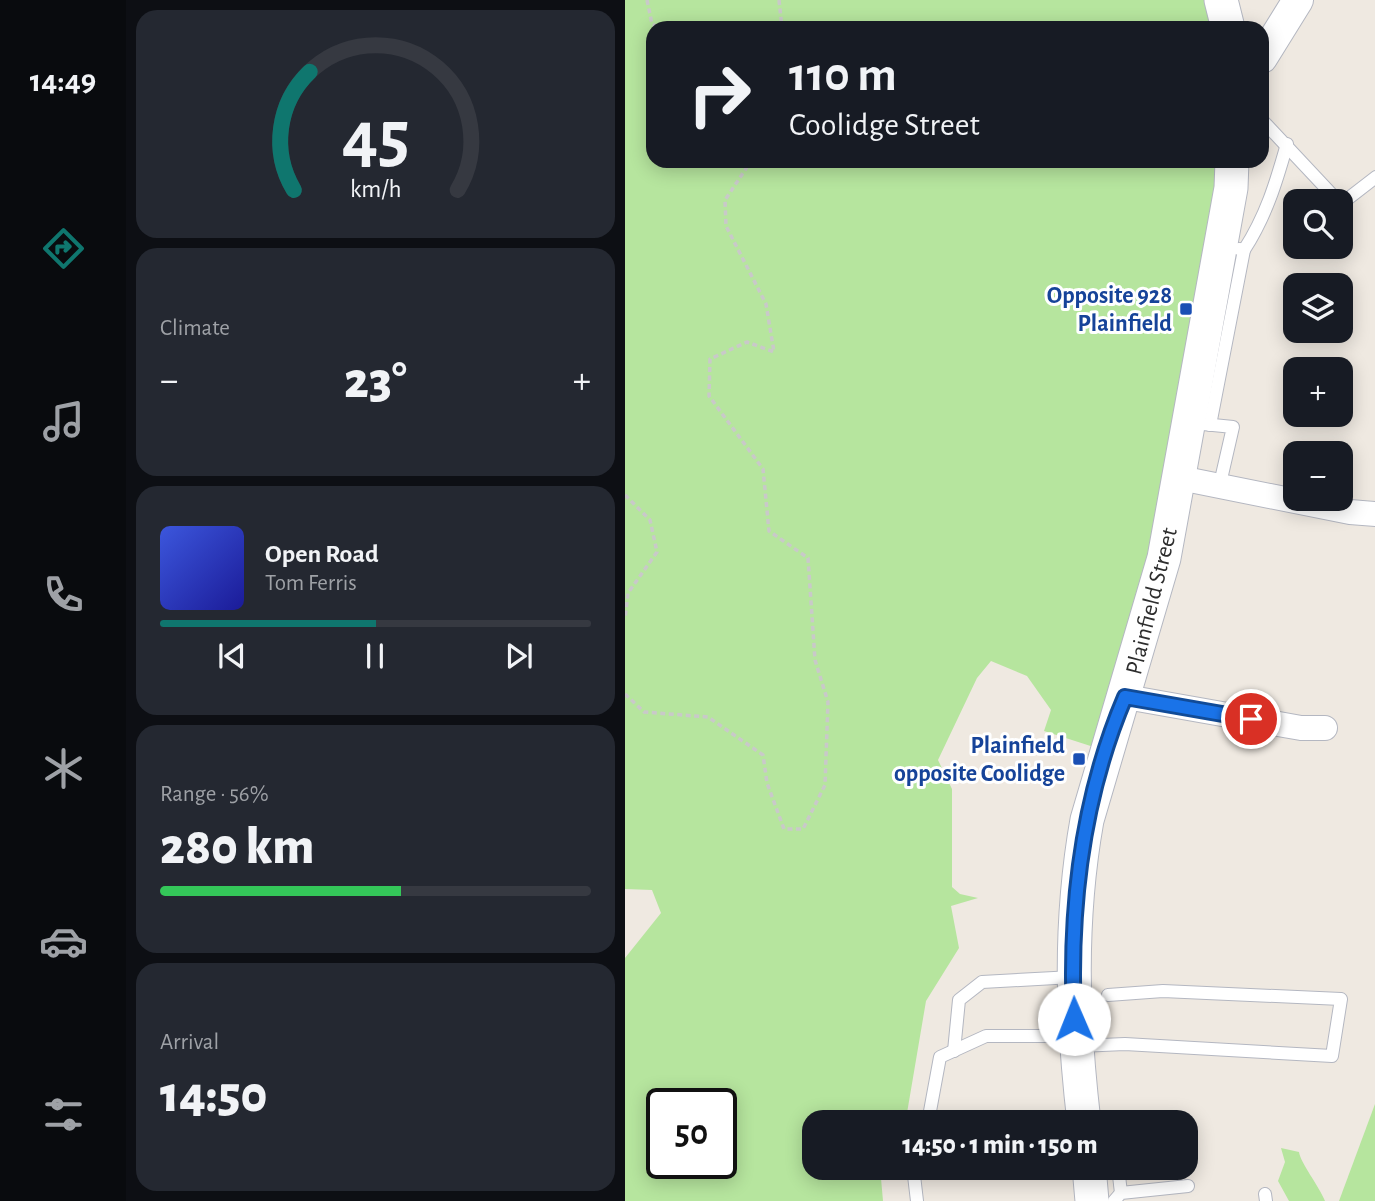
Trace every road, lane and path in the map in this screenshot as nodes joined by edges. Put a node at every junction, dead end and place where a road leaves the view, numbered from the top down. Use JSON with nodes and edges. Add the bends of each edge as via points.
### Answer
{"nodes":[{"id":1,"x":647,"y":0,"type":"edge"},
{"id":2,"x":779,"y":0,"type":"edge"},
{"id":3,"x":1221,"y":0,"type":"edge"},
{"id":4,"x":1299,"y":0,"type":"edge"},
{"id":5,"x":651,"y":21,"type":"edge"},
{"id":6,"x":781,"y":21,"type":"edge"},
{"id":7,"x":1226,"y":21,"type":"edge"},
{"id":8,"x":1269,"y":47,"type":"edge"},
{"id":9,"x":1269,"y":127,"type":"edge"},
{"id":10,"x":1287,"y":145,"type":"junction"},
{"id":11,"x":746,"y":168,"type":"edge"},
{"id":12,"x":1232,"y":168,"type":"edge"},
{"id":13,"x":1375,"y":177,"type":"edge"},
{"id":14,"x":1327,"y":189,"type":"edge"},
{"id":15,"x":1353,"y":193,"type":"edge"},
{"id":16,"x":1232,"y":248,"type":"junction"},
{"id":17,"x":1202,"y":408,"type":"junction"},
{"id":18,"x":1180,"y":478,"type":"junction"},
{"id":19,"x":1219,"y":488,"type":"junction"},
{"id":20,"x":625,"y":495,"type":"edge"},
{"id":21,"x":1375,"y":514,"type":"edge"},
{"id":22,"x":625,"y":619,"type":"edge"},
{"id":23,"x":625,"y":694,"type":"edge"},
{"id":24,"x":1125,"y":697,"type":"junction"},
{"id":25,"x":1325,"y":728,"type":"dead end"},
{"id":26,"x":1073,"y":977,"type":"junction"},
{"id":27,"x":1108,"y":995,"type":"dead end"},
{"id":28,"x":1075,"y":1041,"type":"junction"},
{"id":29,"x":954,"y":1051,"type":"junction"},
{"id":30,"x":930,"y":1110,"type":"edge"},
{"id":31,"x":1083,"y":1110,"type":"edge"},
{"id":32,"x":915,"y":1180,"type":"edge"},
{"id":33,"x":1097,"y":1180,"type":"edge"},
{"id":34,"x":1115,"y":1180,"type":"edge"},
{"id":35,"x":1188,"y":1186,"type":"dead end"},
{"id":36,"x":1109,"y":1198,"type":"edge"},
{"id":37,"x":917,"y":1201,"type":"edge"}],
"edges":[{"from":1,"to":5,"type":"path"},
{"from":2,"to":6,"type":"path"},
{"from":3,"to":7,"type":"main road"},
{"from":4,"to":8,"type":"street"},
{"from":9,"to":10,"type":"lane"},
{"from":10,"to":14,"type":"lane"},
{"from":10,"to":16,"type":"lane","via":[[1261,225]]},
{"from":11,"to":23,"type":"path","via":[[725,200],[725,226],[766,304],[774,352],[747,342],[710,359],[709,396],[763,469],[769,531],[808,558],[815,660],[829,702],[825,785],[803,829],[784,829],[767,783],[763,755],[708,717],[644,712]]},
{"from":12,"to":16,"type":"main road","name":"Plainfield Street"},
{"from":13,"to":15,"type":"lane"},
{"from":16,"to":17,"type":"main road","name":"Plainfield Street"},
{"from":17,"to":18,"type":"main road","name":"Plainfield Street"},
{"from":17,"to":19,"type":"lane","via":[[1232,426]]},
{"from":18,"to":19,"type":"street"},
{"from":18,"to":24,"type":"main road","name":"Plainfield Street","via":[[1157,588]]},
{"from":19,"to":21,"type":"street"},
{"from":20,"to":22,"type":"path","via":[[650,520],[657,552],[628,593]]},
{"from":24,"to":25,"type":"street","via":[[1301,728]]},
{"from":24,"to":26,"type":"main road","name":"Plainfield Street","via":[[1087,820],[1074,921]]},
{"from":26,"to":28,"type":"main road","name":"Plainfield Street"},
{"from":26,"to":29,"type":"lane","via":[[982,982],[959,1000]]},
{"from":27,"to":28,"type":"lane","via":[[1175,991],[1341,999],[1332,1056]]},
{"from":28,"to":29,"type":"lane","via":[[986,1036]]},
{"from":28,"to":31,"type":"main road","name":"Plainfield Street"},
{"from":29,"to":30,"type":"lane","via":[[940,1057]]},
{"from":32,"to":37,"type":"lane"},
{"from":33,"to":36,"type":"main road"},
{"from":34,"to":36,"type":"lane"},
{"from":35,"to":36,"type":"lane"}]}
